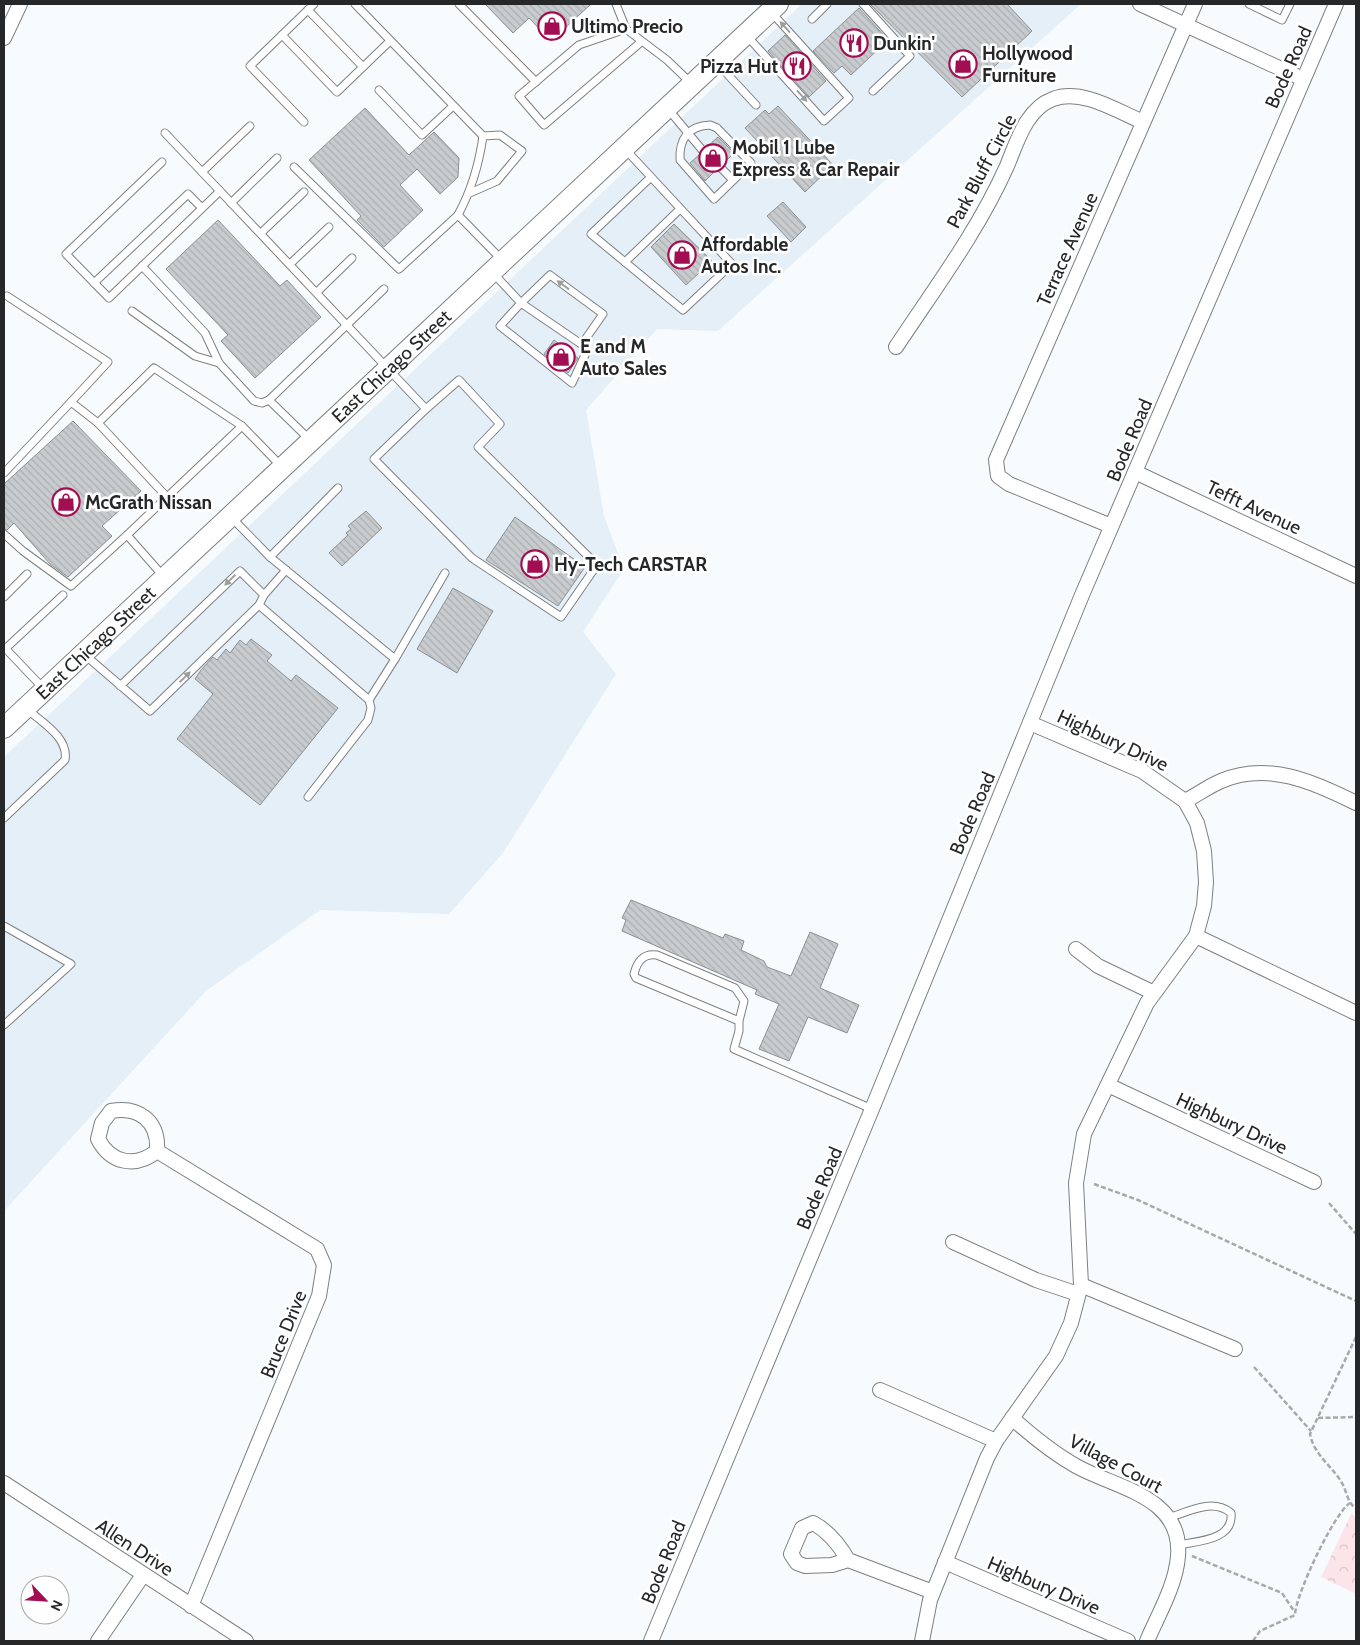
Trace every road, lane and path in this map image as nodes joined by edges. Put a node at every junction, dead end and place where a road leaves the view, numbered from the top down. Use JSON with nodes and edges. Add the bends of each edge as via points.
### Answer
{"nodes":[{"id":1,"x":20,"y":4,"type":"edge"},
{"id":2,"x":314,"y":4,"type":"edge"},
{"id":3,"x":355,"y":4,"type":"edge"},
{"id":4,"x":459,"y":4,"type":"edge"},
{"id":5,"x":616,"y":4,"type":"edge"},
{"id":6,"x":827,"y":4,"type":"edge"},
{"id":7,"x":862,"y":4,"type":"edge"},
{"id":8,"x":1140,"y":4,"type":"edge"},
{"id":9,"x":1195,"y":4,"type":"edge"},
{"id":10,"x":1249,"y":4,"type":"edge"},
{"id":11,"x":1290,"y":4,"type":"edge"},
{"id":12,"x":1336,"y":4,"type":"edge"},
{"id":13,"x":774,"y":7,"type":"edge"},
{"id":14,"x":308,"y":10,"type":"junction"},
{"id":15,"x":812,"y":19,"type":"dead end"},
{"id":16,"x":1185,"y":25,"type":"junction"},
{"id":17,"x":626,"y":29,"type":"junction"},
{"id":18,"x":745,"y":34,"type":"junction"},
{"id":19,"x":282,"y":35,"type":"junction"},
{"id":20,"x":4,"y":38,"type":"edge"},
{"id":21,"x":390,"y":41,"type":"junction"},
{"id":22,"x":641,"y":42,"type":"junction"},
{"id":23,"x":715,"y":61,"type":"junction"},
{"id":24,"x":363,"y":67,"type":"junction"},
{"id":25,"x":1303,"y":79,"type":"junction"},
{"id":26,"x":536,"y":82,"type":"junction"},
{"id":27,"x":691,"y":84,"type":"junction"},
{"id":28,"x":379,"y":90,"type":"dead end"},
{"id":29,"x":873,"y":91,"type":"dead end"},
{"id":30,"x":756,"y":104,"type":"dead end"},
{"id":31,"x":453,"y":106,"type":"junction"},
{"id":32,"x":666,"y":107,"type":"junction"},
{"id":33,"x":304,"y":122,"type":"dead end"},
{"id":34,"x":1143,"y":122,"type":"junction"},
{"id":35,"x":250,"y":126,"type":"dead end"},
{"id":36,"x":687,"y":132,"type":"junction"},
{"id":37,"x":165,"y":133,"type":"dead end"},
{"id":38,"x":483,"y":136,"type":"junction"},
{"id":39,"x":623,"y":147,"type":"junction"},
{"id":40,"x":703,"y":151,"type":"dead end"},
{"id":41,"x":277,"y":158,"type":"dead end"},
{"id":42,"x":162,"y":162,"type":"dead end"},
{"id":43,"x":294,"y":167,"type":"dead end"},
{"id":44,"x":720,"y":167,"type":"dead end"},
{"id":45,"x":202,"y":172,"type":"junction"},
{"id":46,"x":650,"y":178,"type":"junction"},
{"id":47,"x":733,"y":180,"type":"junction"},
{"id":48,"x":220,"y":191,"type":"junction"},
{"id":49,"x":304,"y":192,"type":"dead end"},
{"id":50,"x":470,"y":193,"type":"junction"},
{"id":51,"x":231,"y":203,"type":"junction"},
{"id":52,"x":202,"y":208,"type":"junction"},
{"id":53,"x":679,"y":210,"type":"junction"},
{"id":54,"x":458,"y":215,"type":"junction"},
{"id":55,"x":329,"y":227,"type":"dead end"},
{"id":56,"x":261,"y":233,"type":"junction"},
{"id":57,"x":352,"y":258,"type":"dead end"},
{"id":58,"x":625,"y":262,"type":"junction"},
{"id":59,"x":290,"y":264,"type":"junction"},
{"id":60,"x":142,"y":266,"type":"junction"},
{"id":61,"x":497,"y":266,"type":"junction"},
{"id":62,"x":94,"y":284,"type":"junction"},
{"id":63,"x":384,"y":289,"type":"dead end"},
{"id":64,"x":317,"y":292,"type":"junction"},
{"id":65,"x":7,"y":296,"type":"dead end"},
{"id":66,"x":521,"y":303,"type":"junction"},
{"id":67,"x":132,"y":311,"type":"dead end"},
{"id":68,"x":348,"y":324,"type":"junction"},
{"id":69,"x":582,"y":344,"type":"junction"},
{"id":70,"x":896,"y":347,"type":"dead end"},
{"id":71,"x":219,"y":364,"type":"junction"},
{"id":72,"x":387,"y":370,"type":"junction"},
{"id":73,"x":269,"y":400,"type":"junction"},
{"id":74,"x":70,"y":402,"type":"junction"},
{"id":75,"x":426,"y":409,"type":"junction"},
{"id":76,"x":98,"y":423,"type":"junction"},
{"id":77,"x":242,"y":426,"type":"junction"},
{"id":78,"x":310,"y":441,"type":"junction"},
{"id":79,"x":283,"y":468,"type":"junction"},
{"id":80,"x":1136,"y":472,"type":"junction"},
{"id":81,"x":4,"y":473,"type":"edge"},
{"id":82,"x":338,"y":488,"type":"dead end"},
{"id":83,"x":168,"y":497,"type":"junction"},
{"id":84,"x":230,"y":516,"type":"junction"},
{"id":85,"x":1112,"y":526,"type":"junction"},
{"id":86,"x":4,"y":534,"type":"edge"},
{"id":87,"x":127,"y":535,"type":"junction"},
{"id":88,"x":270,"y":557,"type":"junction"},
{"id":89,"x":286,"y":570,"type":"junction"},
{"id":90,"x":445,"y":573,"type":"dead end"},
{"id":91,"x":27,"y":574,"type":"dead end"},
{"id":92,"x":1356,"y":576,"type":"edge"},
{"id":93,"x":164,"y":578,"type":"junction"},
{"id":94,"x":63,"y":595,"type":"dead end"},
{"id":95,"x":264,"y":595,"type":"junction"},
{"id":96,"x":4,"y":596,"type":"edge"},
{"id":97,"x":259,"y":605,"type":"junction"},
{"id":98,"x":4,"y":649,"type":"edge"},
{"id":99,"x":83,"y":653,"type":"junction"},
{"id":100,"x":395,"y":659,"type":"junction"},
{"id":101,"x":120,"y":686,"type":"junction"},
{"id":102,"x":45,"y":690,"type":"junction"},
{"id":103,"x":369,"y":700,"type":"junction"},
{"id":104,"x":26,"y":708,"type":"junction"},
{"id":105,"x":1030,"y":722,"type":"junction"},
{"id":106,"x":4,"y":728,"type":"edge"},
{"id":107,"x":308,"y":797,"type":"dead end"},
{"id":108,"x":1184,"y":801,"type":"junction"},
{"id":109,"x":1356,"y":803,"type":"edge"},
{"id":110,"x":4,"y":818,"type":"edge"},
{"id":111,"x":4,"y":926,"type":"edge"},
{"id":112,"x":1196,"y":936,"type":"junction"},
{"id":113,"x":1076,"y":949,"type":"dead end"},
{"id":114,"x":1152,"y":992,"type":"junction"},
{"id":115,"x":1356,"y":1013,"type":"edge"},
{"id":116,"x":739,"y":1021,"type":"junction"},
{"id":117,"x":4,"y":1026,"type":"edge"},
{"id":118,"x":1108,"y":1085,"type":"junction"},
{"id":119,"x":872,"y":1110,"type":"junction"},
{"id":120,"x":157,"y":1151,"type":"junction"},
{"id":121,"x":1314,"y":1182,"type":"dead end"},
{"id":122,"x":1094,"y":1184,"type":"dead end"},
{"id":123,"x":1329,"y":1204,"type":"dead end"},
{"id":124,"x":1356,"y":1234,"type":"edge"},
{"id":125,"x":953,"y":1242,"type":"dead end"},
{"id":126,"x":1079,"y":1290,"type":"junction"},
{"id":127,"x":1356,"y":1301,"type":"edge"},
{"id":128,"x":1356,"y":1337,"type":"edge"},
{"id":129,"x":1235,"y":1349,"type":"dead end"},
{"id":130,"x":1254,"y":1367,"type":"dead end"},
{"id":131,"x":880,"y":1390,"type":"dead end"},
{"id":132,"x":1356,"y":1417,"type":"edge"},
{"id":133,"x":1012,"y":1418,"type":"junction"},
{"id":134,"x":1318,"y":1418,"type":"junction"},
{"id":135,"x":1311,"y":1431,"type":"junction"},
{"id":136,"x":996,"y":1441,"type":"junction"},
{"id":137,"x":4,"y":1483,"type":"edge"},
{"id":138,"x":1350,"y":1503,"type":"junction"},
{"id":139,"x":1356,"y":1508,"type":"edge"},
{"id":140,"x":1168,"y":1518,"type":"junction"},
{"id":141,"x":1179,"y":1545,"type":"junction"},
{"id":142,"x":1190,"y":1555,"type":"dead end"},
{"id":143,"x":848,"y":1560,"type":"dead end"},
{"id":144,"x":944,"y":1562,"type":"junction"},
{"id":145,"x":143,"y":1575,"type":"junction"},
{"id":146,"x":933,"y":1592,"type":"junction"},
{"id":147,"x":191,"y":1606,"type":"junction"},
{"id":148,"x":1295,"y":1615,"type":"junction"},
{"id":149,"x":98,"y":1641,"type":"edge"},
{"id":150,"x":246,"y":1641,"type":"edge"},
{"id":151,"x":651,"y":1641,"type":"edge"},
{"id":152,"x":922,"y":1641,"type":"edge"},
{"id":153,"x":1128,"y":1641,"type":"edge"},
{"id":154,"x":1147,"y":1641,"type":"edge"},
{"id":155,"x":1253,"y":1641,"type":"edge"}],
"edges":[{"from":1,"to":20,"type":"street"},
{"from":2,"to":14,"type":"lane"},
{"from":3,"to":21,"type":"lane"},
{"from":4,"to":26,"type":"lane"},
{"from":5,"to":17,"type":"lane"},
{"from":6,"to":15,"type":"lane"},
{"from":7,"to":29,"type":"lane","via":[[910,56]]},
{"from":8,"to":16,"type":"street"},
{"from":9,"to":16,"type":"street","name":"Terrace Avenue"},
{"from":10,"to":11,"type":"lane","via":[[1282,20]]},
{"from":12,"to":25,"type":"street","name":"Bode Road"},
{"from":13,"to":18,"type":"main road","name":"East Chicago Street"},
{"from":18,"to":13,"type":"lane","one_way":true,"via":[[824,121],[849,98]]},
{"from":14,"to":19,"type":"lane"},
{"from":14,"to":24,"type":"lane"},
{"from":16,"to":25,"type":"street"},
{"from":16,"to":34,"type":"street","name":"Terrace Avenue"},
{"from":17,"to":22,"type":"lane"},
{"from":17,"to":26,"type":"lane","via":[[579,45]]},
{"from":18,"to":23,"type":"main road","name":"East Chicago Street"},
{"from":19,"to":24,"type":"lane","via":[[337,92]]},
{"from":19,"to":33,"type":"lane","via":[[250,66]]},
{"from":21,"to":24,"type":"lane"},
{"from":21,"to":31,"type":"lane"},
{"from":22,"to":26,"type":"lane","via":[[544,124],[519,96]]},
{"from":22,"to":27,"type":"lane","via":[[667,60]]},
{"from":23,"to":27,"type":"main road","name":"East Chicago Street"},
{"from":23,"to":30,"type":"lane"},
{"from":25,"to":80,"type":"street","name":"Bode Road"},
{"from":27,"to":32,"type":"main road","name":"East Chicago Street"},
{"from":28,"to":31,"type":"lane","via":[[422,135]]},
{"from":31,"to":38,"type":"lane"},
{"from":32,"to":36,"type":"lane"},
{"from":32,"to":39,"type":"main road","name":"East Chicago Street"},
{"from":34,"to":70,"type":"street","name":"Park Bluff Circle","via":[[1077,97],[1058,97],[1042,105],[1029,118],[985,212]]},
{"from":34,"to":85,"type":"street","name":"Terrace Avenue","via":[[996,460],[996,473],[1009,484]]},
{"from":35,"to":45,"type":"lane"},
{"from":36,"to":40,"type":"lane"},
{"from":36,"to":47,"type":"lane","via":[[701,126],[717,128],[751,162]]},
{"from":36,"to":47,"type":"lane","via":[[680,152],[684,168],[714,199]]},
{"from":37,"to":45,"type":"lane"},
{"from":38,"to":50,"type":"lane","via":[[480,162]]},
{"from":38,"to":50,"type":"lane","via":[[500,135],[522,151],[497,181]]},
{"from":39,"to":46,"type":"lane"},
{"from":39,"to":61,"type":"main road","name":"East Chicago Street"},
{"from":41,"to":51,"type":"lane"},
{"from":42,"to":62,"type":"lane","via":[[66,254]]},
{"from":43,"to":54,"type":"lane","via":[[399,269]]},
{"from":44,"to":47,"type":"lane"},
{"from":45,"to":48,"type":"lane"},
{"from":46,"to":53,"type":"lane"},
{"from":46,"to":58,"type":"lane","via":[[590,234]]},
{"from":48,"to":51,"type":"lane"},
{"from":48,"to":52,"type":"lane"},
{"from":49,"to":56,"type":"lane"},
{"from":50,"to":54,"type":"lane"},
{"from":51,"to":56,"type":"lane"},
{"from":52,"to":60,"type":"lane"},
{"from":52,"to":62,"type":"lane","via":[[188,194]]},
{"from":53,"to":58,"type":"lane"},
{"from":53,"to":58,"type":"lane","via":[[732,264],[683,310]]},
{"from":54,"to":61,"type":"lane"},
{"from":55,"to":59,"type":"lane"},
{"from":56,"to":59,"type":"lane"},
{"from":57,"to":64,"type":"lane"},
{"from":59,"to":64,"type":"lane"},
{"from":60,"to":62,"type":"lane","via":[[109,298]]},
{"from":60,"to":71,"type":"lane","via":[[205,333]]},
{"from":61,"to":66,"type":"lane"},
{"from":61,"to":72,"type":"main road","name":"East Chicago Street"},
{"from":63,"to":68,"type":"lane"},
{"from":64,"to":68,"type":"lane"},
{"from":65,"to":74,"type":"lane","via":[[108,362]]},
{"from":66,"to":69,"type":"lane"},
{"from":69,"to":66,"type":"lane","one_way":true,"via":[[603,314],[550,276]]},
{"from":66,"to":69,"type":"lane","via":[[500,326],[572,383],[585,354]]},
{"from":67,"to":71,"type":"lane","via":[[195,356]]},
{"from":68,"to":72,"type":"lane"},
{"from":68,"to":73,"type":"lane"},
{"from":71,"to":73,"type":"lane","via":[[254,401],[262,403]]},
{"from":72,"to":75,"type":"lane"},
{"from":72,"to":78,"type":"main road","name":"East Chicago Street"},
{"from":73,"to":78,"type":"lane"},
{"from":74,"to":76,"type":"lane"},
{"from":74,"to":81,"type":"lane"},
{"from":75,"to":75,"type":"lane","via":[[374,459],[472,558],[561,617],[597,565],[478,447],[500,424],[459,380]]},
{"from":76,"to":77,"type":"lane","via":[[154,368]]},
{"from":76,"to":83,"type":"lane"},
{"from":77,"to":79,"type":"lane"},
{"from":77,"to":83,"type":"lane"},
{"from":78,"to":79,"type":"main road","name":"East Chicago Street"},
{"from":79,"to":84,"type":"main road","name":"East Chicago Street"},
{"from":80,"to":85,"type":"street","name":"Bode Road"},
{"from":80,"to":92,"type":"street","name":"Tefft Avenue"},
{"from":82,"to":88,"type":"lane"},
{"from":83,"to":87,"type":"lane"},
{"from":84,"to":88,"type":"lane"},
{"from":84,"to":93,"type":"main road","name":"East Chicago Street"},
{"from":85,"to":105,"type":"street","name":"Bode Road"},
{"from":86,"to":87,"type":"lane","via":[[71,586]]},
{"from":87,"to":93,"type":"lane"},
{"from":88,"to":89,"type":"lane"},
{"from":89,"to":95,"type":"lane"},
{"from":89,"to":100,"type":"lane"},
{"from":90,"to":100,"type":"lane"},
{"from":91,"to":96,"type":"lane"},
{"from":93,"to":99,"type":"main road","name":"East Chicago Street"},
{"from":94,"to":98,"type":"lane"},
{"from":95,"to":97,"type":"lane"},
{"from":95,"to":101,"type":"lane","one_way":true,"via":[[240,571]]},
{"from":101,"to":97,"type":"lane","one_way":true,"via":[[150,711]]},
{"from":97,"to":103,"type":"lane"},
{"from":98,"to":102,"type":"lane"},
{"from":99,"to":101,"type":"lane"},
{"from":99,"to":102,"type":"main road","name":"East Chicago Street"},
{"from":100,"to":103,"type":"lane"},
{"from":102,"to":104,"type":"main road","name":"East Chicago Street"},
{"from":103,"to":107,"type":"lane","via":[[368,720]]},
{"from":104,"to":106,"type":"main road","name":"East Chicago Street"},
{"from":104,"to":110,"type":"lane","via":[[62,741],[67,751],[66,760]]},
{"from":105,"to":108,"type":"street","name":"Highbury Drive","via":[[1142,771]]},
{"from":105,"to":119,"type":"street","name":"Bode Road"},
{"from":108,"to":109,"type":"street","via":[[1222,781],[1248,773],[1302,778]]},
{"from":108,"to":112,"type":"street","name":"Highbury Drive","via":[[1197,823],[1204,851],[1204,906]]},
{"from":111,"to":117,"type":"lane","via":[[71,964]]},
{"from":112,"to":114,"type":"street","name":"Highbury Drive"},
{"from":112,"to":115,"type":"street"},
{"from":113,"to":114,"type":"street","via":[[1098,966]]},
{"from":114,"to":118,"type":"street","name":"Highbury Drive"},
{"from":116,"to":116,"type":"lane","via":[[636,978],[636,966],[643,957],[657,955],[735,988],[744,1001]]},
{"from":116,"to":119,"type":"lane","via":[[734,1049]]},
{"from":118,"to":121,"type":"street","name":"Highbury Drive"},
{"from":118,"to":126,"type":"street","name":"Highbury Drive","via":[[1084,1134],[1076,1183]]},
{"from":119,"to":151,"type":"street","name":"Bode Road"},
{"from":120,"to":120,"type":"street","via":[[146,1159],[120,1160],[105,1152],[98,1139],[102,1123],[111,1111],[123,1108],[135,1111],[148,1120],[158,1137]]},
{"from":120,"to":147,"type":"street","name":"Bruce Drive","via":[[317,1249],[324,1265],[319,1296]]},
{"from":122,"to":127,"type":"path","via":[[1129,1196]]},
{"from":123,"to":124,"type":"path"},
{"from":125,"to":126,"type":"street","via":[[1036,1280]]},
{"from":126,"to":129,"type":"street"},
{"from":126,"to":133,"type":"street","name":"Highbury Drive","via":[[1071,1323],[1056,1356]]},
{"from":128,"to":134,"type":"path"},
{"from":130,"to":135,"type":"path"},
{"from":131,"to":136,"type":"street"},
{"from":132,"to":134,"type":"path"},
{"from":133,"to":136,"type":"street","name":"Highbury Drive"},
{"from":133,"to":140,"type":"street","name":"Village Court","via":[[1063,1458],[1148,1498]]},
{"from":134,"to":135,"type":"path"},
{"from":135,"to":138,"type":"path","via":[[1310,1438],[1317,1451],[1341,1481]]},
{"from":136,"to":144,"type":"street","name":"Highbury Drive"},
{"from":137,"to":145,"type":"street","name":"Allen Drive"},
{"from":138,"to":139,"type":"path"},
{"from":138,"to":148,"type":"path","via":[[1335,1519],[1325,1539]]},
{"from":140,"to":141,"type":"street","name":"Village Court"},
{"from":140,"to":141,"type":"lane","via":[[1211,1505],[1223,1506],[1231,1513],[1232,1521],[1227,1530],[1213,1539]]},
{"from":141,"to":154,"type":"street","via":[[1171,1586]]},
{"from":142,"to":148,"type":"path","via":[[1282,1593]]},
{"from":143,"to":146,"type":"street"},
{"from":144,"to":146,"type":"street","name":"Highbury Drive"},
{"from":144,"to":153,"type":"street","name":"Highbury Drive"},
{"from":145,"to":147,"type":"street","name":"Allen Drive"},
{"from":145,"to":149,"type":"street"},
{"from":146,"to":152,"type":"street","name":"Highbury Drive"},
{"from":147,"to":150,"type":"street","name":"Allen Drive"},
{"from":148,"to":155,"type":"path","via":[[1260,1631]]}]}
